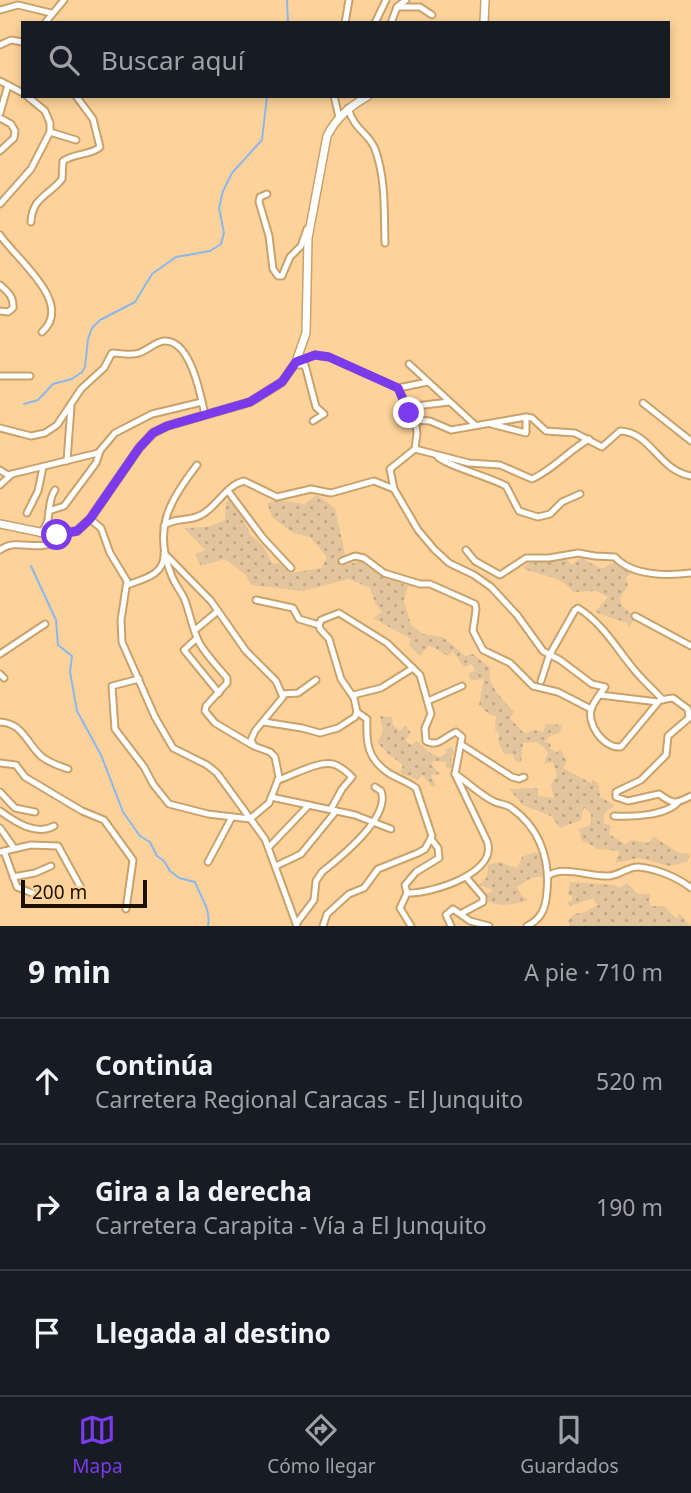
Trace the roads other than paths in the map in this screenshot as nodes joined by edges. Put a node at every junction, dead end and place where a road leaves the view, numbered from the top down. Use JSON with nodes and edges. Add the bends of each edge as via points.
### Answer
{"nodes":[{"id":1,"x":64,"y":0,"type":"edge"},
{"id":2,"x":349,"y":0,"type":"edge"},
{"id":3,"x":386,"y":0,"type":"edge"},
{"id":4,"x":406,"y":0,"type":"edge"},
{"id":5,"x":485,"y":0,"type":"edge"},
{"id":6,"x":397,"y":7,"type":"junction"},
{"id":7,"x":0,"y":10,"type":"edge"},
{"id":8,"x":51,"y":13,"type":"junction"},
{"id":9,"x":432,"y":15,"type":"dead end"},
{"id":10,"x":46,"y":21,"type":"edge"},
{"id":11,"x":345,"y":21,"type":"edge"},
{"id":12,"x":376,"y":21,"type":"edge"},
{"id":13,"x":392,"y":21,"type":"edge"},
{"id":14,"x":484,"y":21,"type":"edge"},
{"id":15,"x":21,"y":42,"type":"edge"},
{"id":16,"x":0,"y":45,"type":"edge"},
{"id":17,"x":0,"y":81,"type":"edge"},
{"id":18,"x":8,"y":85,"type":"junction"},
{"id":19,"x":21,"y":93,"type":"edge"},
{"id":20,"x":29,"y":98,"type":"edge"},
{"id":21,"x":77,"y":98,"type":"edge"},
{"id":22,"x":335,"y":98,"type":"edge"},
{"id":23,"x":365,"y":98,"type":"edge"},
{"id":24,"x":348,"y":108,"type":"junction"},
{"id":25,"x":0,"y":115,"type":"edge"},
{"id":26,"x":339,"y":117,"type":"junction"},
{"id":27,"x":50,"y":132,"type":"junction"},
{"id":28,"x":75,"y":140,"type":"dead end"},
{"id":29,"x":0,"y":151,"type":"edge"},
{"id":30,"x":267,"y":194,"type":"dead end"},
{"id":31,"x":0,"y":204,"type":"edge"},
{"id":32,"x":31,"y":222,"type":"dead end"},
{"id":33,"x":311,"y":223,"type":"junction"},
{"id":34,"x":0,"y":235,"type":"edge"},
{"id":35,"x":385,"y":243,"type":"dead end"},
{"id":36,"x":0,"y":285,"type":"edge"},
{"id":37,"x":0,"y":311,"type":"edge"},
{"id":38,"x":42,"y":332,"type":"dead end"},
{"id":39,"x":295,"y":364,"type":"junction"},
{"id":40,"x":409,"y":364,"type":"dead end"},
{"id":41,"x":0,"y":376,"type":"edge"},
{"id":42,"x":30,"y":376,"type":"dead end"},
{"id":43,"x":428,"y":382,"type":"junction"},
{"id":44,"x":398,"y":388,"type":"junction"},
{"id":45,"x":202,"y":402,"type":"junction"},
{"id":46,"x":449,"y":402,"type":"junction"},
{"id":47,"x":643,"y":402,"type":"dead end"},
{"id":48,"x":71,"y":404,"type":"junction"},
{"id":49,"x":408,"y":407,"type":"junction"},
{"id":50,"x":205,"y":415,"type":"junction"},
{"id":51,"x":526,"y":417,"type":"junction"},
{"id":52,"x":412,"y":419,"type":"junction"},
{"id":53,"x":313,"y":421,"type":"dead end"},
{"id":54,"x":474,"y":424,"type":"junction"},
{"id":55,"x":487,"y":424,"type":"junction"},
{"id":56,"x":0,"y":428,"type":"edge"},
{"id":57,"x":589,"y":439,"type":"junction"},
{"id":58,"x":691,"y":441,"type":"edge"},
{"id":59,"x":415,"y":449,"type":"junction"},
{"id":60,"x":100,"y":451,"type":"junction"},
{"id":61,"x":437,"y":456,"type":"junction"},
{"id":62,"x":67,"y":461,"type":"junction"},
{"id":63,"x":197,"y":466,"type":"dead end"},
{"id":64,"x":43,"y":467,"type":"junction"},
{"id":65,"x":0,"y":470,"type":"edge"},
{"id":66,"x":12,"y":474,"type":"junction"},
{"id":67,"x":691,"y":476,"type":"edge"},
{"id":68,"x":0,"y":485,"type":"edge"},
{"id":69,"x":394,"y":489,"type":"junction"},
{"id":70,"x":54,"y":490,"type":"dead end"},
{"id":71,"x":228,"y":491,"type":"junction"},
{"id":72,"x":580,"y":494,"type":"dead end"},
{"id":73,"x":49,"y":512,"type":"junction"},
{"id":74,"x":27,"y":513,"type":"dead end"},
{"id":75,"x":90,"y":519,"type":"junction"},
{"id":76,"x":0,"y":524,"type":"edge"},
{"id":77,"x":164,"y":526,"type":"junction"},
{"id":78,"x":40,"y":533,"type":"junction"},
{"id":79,"x":57,"y":535,"type":"junction"},
{"id":80,"x":0,"y":550,"type":"edge"},
{"id":81,"x":466,"y":550,"type":"dead end"},
{"id":82,"x":164,"y":553,"type":"junction"},
{"id":83,"x":342,"y":561,"type":"dead end"},
{"id":84,"x":291,"y":568,"type":"dead end"},
{"id":85,"x":691,"y":573,"type":"edge"},
{"id":86,"x":127,"y":585,"type":"junction"},
{"id":87,"x":256,"y":600,"type":"dead end"},
{"id":88,"x":218,"y":611,"type":"junction"},
{"id":89,"x":635,"y":616,"type":"dead end"},
{"id":90,"x":45,"y":624,"type":"dead end"},
{"id":91,"x":319,"y":625,"type":"junction"},
{"id":92,"x":195,"y":630,"type":"junction"},
{"id":93,"x":197,"y":638,"type":"junction"},
{"id":94,"x":691,"y":646,"type":"edge"},
{"id":95,"x":0,"y":654,"type":"edge"},
{"id":96,"x":549,"y":656,"type":"junction"},
{"id":97,"x":413,"y":667,"type":"junction"},
{"id":98,"x":139,"y":679,"type":"junction"},
{"id":99,"x":316,"y":680,"type":"dead end"},
{"id":100,"x":541,"y":681,"type":"dead end"},
{"id":101,"x":462,"y":686,"type":"dead end"},
{"id":102,"x":219,"y":693,"type":"junction"},
{"id":103,"x":282,"y":694,"type":"junction"},
{"id":104,"x":353,"y":695,"type":"junction"},
{"id":105,"x":600,"y":695,"type":"junction"},
{"id":106,"x":428,"y":701,"type":"junction"},
{"id":107,"x":660,"y":701,"type":"junction"},
{"id":108,"x":592,"y":709,"type":"junction"},
{"id":109,"x":357,"y":712,"type":"junction"},
{"id":110,"x":0,"y":722,"type":"edge"},
{"id":111,"x":264,"y":722,"type":"junction"},
{"id":112,"x":462,"y":745,"type":"junction"},
{"id":113,"x":254,"y":746,"type":"junction"},
{"id":114,"x":0,"y":763,"type":"edge"},
{"id":115,"x":68,"y":769,"type":"dead end"},
{"id":116,"x":455,"y":774,"type":"junction"},
{"id":117,"x":524,"y":777,"type":"dead end"},
{"id":118,"x":278,"y":780,"type":"junction"},
{"id":119,"x":375,"y":787,"type":"dead end"},
{"id":120,"x":0,"y":793,"type":"edge"},
{"id":121,"x":691,"y":796,"type":"edge"},
{"id":122,"x":271,"y":797,"type":"junction"},
{"id":123,"x":678,"y":802,"type":"junction"},
{"id":124,"x":309,"y":805,"type":"junction"},
{"id":125,"x":334,"y":810,"type":"junction"},
{"id":126,"x":0,"y":811,"type":"edge"},
{"id":127,"x":35,"y":812,"type":"dead end"},
{"id":128,"x":614,"y":816,"type":"dead end"},
{"id":129,"x":232,"y":817,"type":"junction"},
{"id":130,"x":250,"y":818,"type":"junction"},
{"id":131,"x":374,"y":822,"type":"junction"},
{"id":132,"x":54,"y":826,"type":"dead end"},
{"id":133,"x":0,"y":828,"type":"edge"},
{"id":134,"x":391,"y":829,"type":"dead end"},
{"id":135,"x":431,"y":839,"type":"junction"},
{"id":136,"x":269,"y":847,"type":"junction"},
{"id":137,"x":14,"y":848,"type":"junction"},
{"id":138,"x":2,"y":851,"type":"edge"},
{"id":139,"x":208,"y":862,"type":"dead end"},
{"id":140,"x":51,"y":866,"type":"dead end"},
{"id":141,"x":276,"y":866,"type":"junction"},
{"id":142,"x":548,"y":876,"type":"junction"},
{"id":143,"x":13,"y":877,"type":"junction"},
{"id":144,"x":466,"y":877,"type":"junction"},
{"id":145,"x":81,"y":888,"type":"dead end"},
{"id":146,"x":691,"y":888,"type":"edge"},
{"id":147,"x":407,"y":893,"type":"junction"},
{"id":148,"x":37,"y":895,"type":"dead end"},
{"id":149,"x":127,"y":909,"type":"dead end"},
{"id":150,"x":461,"y":913,"type":"junction"},
{"id":151,"x":297,"y":925,"type":"edge"},
{"id":152,"x":323,"y":926,"type":"edge"},
{"id":153,"x":411,"y":926,"type":"edge"},
{"id":154,"x":452,"y":926,"type":"edge"},
{"id":155,"x":489,"y":926,"type":"edge"},
{"id":156,"x":527,"y":926,"type":"edge"}],
"edges":[{"from":1,"to":8,"type":"street"},
{"from":2,"to":11,"type":"street"},
{"from":3,"to":12,"type":"street"},
{"from":4,"to":6,"type":"street"},
{"from":5,"to":14,"type":"main road"},
{"from":6,"to":9,"type":"street","via":[[420,7]]},
{"from":6,"to":13,"type":"street"},
{"from":7,"to":8,"type":"street","via":[[18,5]]},
{"from":8,"to":10,"type":"street"},
{"from":15,"to":16,"type":"street"},
{"from":17,"to":18,"type":"street"},
{"from":18,"to":19,"type":"street"},
{"from":18,"to":25,"type":"street"},
{"from":20,"to":27,"type":"street","via":[[45,111]]},
{"from":21,"to":32,"type":"street","via":[[93,119],[100,147],[63,161],[61,179],[42,196]]},
{"from":22,"to":26,"type":"street"},
{"from":23,"to":24,"type":"main road"},
{"from":24,"to":26,"type":"main road"},
{"from":24,"to":35,"type":"street","via":[[352,121],[374,146],[383,183]]},
{"from":25,"to":29,"type":"street","via":[[15,135]]},
{"from":26,"to":33,"type":"main road","via":[[327,136]]},
{"from":27,"to":28,"type":"street"},
{"from":27,"to":31,"type":"street","via":[[31,169]]},
{"from":30,"to":33,"type":"street","via":[[259,202],[278,276],[285,272]]},
{"from":33,"to":39,"type":"main road","via":[[306,333]]},
{"from":34,"to":38,"type":"street","via":[[40,281],[51,307],[51,320]]},
{"from":36,"to":37,"type":"street","via":[[14,302],[8,312]]},
{"from":39,"to":44,"type":"street","via":[[315,355],[329,357]]},
{"from":39,"to":50,"type":"main road","via":[[268,393]]},
{"from":39,"to":53,"type":"street","via":[[305,365],[316,407],[324,414]]},
{"from":40,"to":43,"type":"street"},
{"from":41,"to":42,"type":"street"},
{"from":43,"to":44,"type":"street"},
{"from":43,"to":46,"type":"street"},
{"from":44,"to":49,"type":"street"},
{"from":45,"to":48,"type":"street","via":[[191,365],[170,341],[139,353],[111,354]]},
{"from":45,"to":50,"type":"street"},
{"from":45,"to":60,"type":"street","via":[[143,418],[116,433]]},
{"from":46,"to":49,"type":"street"},
{"from":46,"to":54,"type":"street"},
{"from":47,"to":58,"type":"street"},
{"from":48,"to":56,"type":"street","via":[[57,425],[38,436]]},
{"from":48,"to":62,"type":"street"},
{"from":49,"to":52,"type":"street"},
{"from":50,"to":75,"type":"main road","via":[[153,433]]},
{"from":51,"to":55,"type":"street"},
{"from":51,"to":55,"type":"street","via":[[526,433]]},
{"from":51,"to":57,"type":"street","via":[[546,431]]},
{"from":52,"to":54,"type":"street","via":[[451,429]]},
{"from":52,"to":59,"type":"street","via":[[417,433]]},
{"from":54,"to":55,"type":"street"},
{"from":57,"to":61,"type":"street","via":[[532,479],[500,465]]},
{"from":57,"to":67,"type":"street","via":[[602,447],[620,431],[628,432],[650,446],[674,471]]},
{"from":59,"to":61,"type":"street"},
{"from":59,"to":69,"type":"street","via":[[390,469]]},
{"from":60,"to":62,"type":"street"},
{"from":60,"to":73,"type":"street","via":[[64,506]]},
{"from":61,"to":72,"type":"street","via":[[442,462],[506,486],[516,508],[528,515],[543,517]]},
{"from":62,"to":64,"type":"street"},
{"from":63,"to":77,"type":"street","via":[[176,492]]},
{"from":64,"to":66,"type":"street"},
{"from":64,"to":74,"type":"street"},
{"from":65,"to":66,"type":"street"},
{"from":66,"to":68,"type":"street"},
{"from":69,"to":71,"type":"street","via":[[374,481],[331,493],[311,489],[277,497],[244,481]]},
{"from":69,"to":96,"type":"street","via":[[434,549],[491,587]]},
{"from":70,"to":73,"type":"street"},
{"from":71,"to":77,"type":"street","via":[[201,515]]},
{"from":71,"to":84,"type":"street"},
{"from":73,"to":78,"type":"street"},
{"from":75,"to":79,"type":"main road","via":[[77,531]]},
{"from":75,"to":86,"type":"street","via":[[105,535]]},
{"from":76,"to":78,"type":"main road"},
{"from":77,"to":82,"type":"street"},
{"from":78,"to":79,"type":"main road"},
{"from":79,"to":80,"type":"street","via":[[45,547],[12,544]]},
{"from":81,"to":85,"type":"street","via":[[475,561],[500,575],[526,558],[578,553],[615,557],[625,567],[646,571]]},
{"from":82,"to":86,"type":"street","via":[[156,573]]},
{"from":82,"to":88,"type":"street"},
{"from":82,"to":92,"type":"street"},
{"from":83,"to":108,"type":"street","via":[[364,558],[384,573],[430,584],[475,604],[473,631],[483,650],[510,663],[533,686]]},
{"from":86,"to":98,"type":"street","via":[[122,642]]},
{"from":87,"to":91,"type":"street","via":[[293,608],[299,619]]},
{"from":88,"to":92,"type":"street"},
{"from":88,"to":103,"type":"street"},
{"from":89,"to":94,"type":"street"},
{"from":90,"to":95,"type":"street"},
{"from":91,"to":97,"type":"street","via":[[332,614],[342,614],[387,643]]},
{"from":91,"to":104,"type":"street","via":[[329,639],[343,683]]},
{"from":92,"to":93,"type":"street"},
{"from":93,"to":102,"type":"street","via":[[227,678]]},
{"from":93,"to":102,"type":"street","via":[[184,650]]},
{"from":96,"to":100,"type":"street"},
{"from":96,"to":105,"type":"street","via":[[592,684],[605,687]]},
{"from":96,"to":107,"type":"street","via":[[578,608],[615,642]]},
{"from":97,"to":104,"type":"street","via":[[381,688]]},
{"from":97,"to":106,"type":"street"},
{"from":98,"to":129,"type":"street","via":[[112,686],[115,729],[123,741],[169,804]]},
{"from":98,"to":130,"type":"street","via":[[173,748],[217,773]]},
{"from":99,"to":103,"type":"street","via":[[298,693]]},
{"from":101,"to":106,"type":"street"},
{"from":102,"to":113,"type":"street","via":[[206,706],[206,715]]},
{"from":103,"to":111,"type":"street"},
{"from":104,"to":109,"type":"street"},
{"from":105,"to":107,"type":"street"},
{"from":105,"to":108,"type":"street"},
{"from":106,"to":112,"type":"street","via":[[431,714],[426,741],[438,743],[456,732]]},
{"from":107,"to":108,"type":"street","via":[[624,744],[615,748],[598,734]]},
{"from":107,"to":123,"type":"street","via":[[673,698],[680,702],[688,709],[689,718],[668,737],[663,760],[641,780],[616,792],[616,797],[628,801],[659,794]]},
{"from":109,"to":111,"type":"street","via":[[338,727],[320,733]]},
{"from":109,"to":135,"type":"street","via":[[367,719],[366,743],[378,762],[392,776],[416,788]]},
{"from":110,"to":115,"type":"street","via":[[18,727],[41,755]]},
{"from":111,"to":113,"type":"street","via":[[252,736]]},
{"from":112,"to":116,"type":"street"},
{"from":112,"to":117,"type":"street","via":[[512,777]]},
{"from":113,"to":118,"type":"street","via":[[275,757]]},
{"from":114,"to":149,"type":"street","via":[[16,765],[25,777],[104,820],[133,860]]},
{"from":116,"to":142,"type":"street","via":[[511,808],[535,831],[547,859]]},
{"from":116,"to":144,"type":"street","via":[[490,849]]},
{"from":118,"to":122,"type":"street"},
{"from":118,"to":125,"type":"street","via":[[325,764],[341,768],[352,777]]},
{"from":119,"to":131,"type":"street","via":[[383,801]]},
{"from":120,"to":127,"type":"street","via":[[15,808]]},
{"from":121,"to":123,"type":"street"},
{"from":122,"to":124,"type":"street"},
{"from":122,"to":130,"type":"street"},
{"from":123,"to":128,"type":"street","via":[[644,816]]},
{"from":124,"to":125,"type":"street"},
{"from":124,"to":136,"type":"street"},
{"from":125,"to":131,"type":"street"},
{"from":125,"to":141,"type":"street","via":[[301,854]]},
{"from":126,"to":132,"type":"street","via":[[32,829]]},
{"from":129,"to":130,"type":"street"},
{"from":129,"to":139,"type":"street"},
{"from":130,"to":136,"type":"street"},
{"from":131,"to":134,"type":"street"},
{"from":131,"to":151,"type":"street","via":[[322,872],[314,900]]},
{"from":133,"to":137,"type":"street"},
{"from":135,"to":147,"type":"street","via":[[439,858],[411,876],[405,885]]},
{"from":135,"to":152,"type":"street","via":[[418,853],[378,869],[364,888],[349,894],[327,914]]},
{"from":136,"to":141,"type":"street"},
{"from":137,"to":138,"type":"street"},
{"from":137,"to":145,"type":"street","via":[[58,846]]},
{"from":138,"to":143,"type":"street"},
{"from":140,"to":143,"type":"street"},
{"from":141,"to":151,"type":"street"},
{"from":142,"to":146,"type":"street","via":[[558,870],[610,876],[640,867]]},
{"from":142,"to":156,"type":"street","via":[[544,911]]},
{"from":143,"to":148,"type":"street","via":[[17,887]]},
{"from":144,"to":147,"type":"street"},
{"from":144,"to":150,"type":"street","via":[[483,902]]},
{"from":147,"to":153,"type":"street","via":[[400,908]]},
{"from":150,"to":154,"type":"street","via":[[453,909],[446,915]]},
{"from":150,"to":155,"type":"street"}]}
